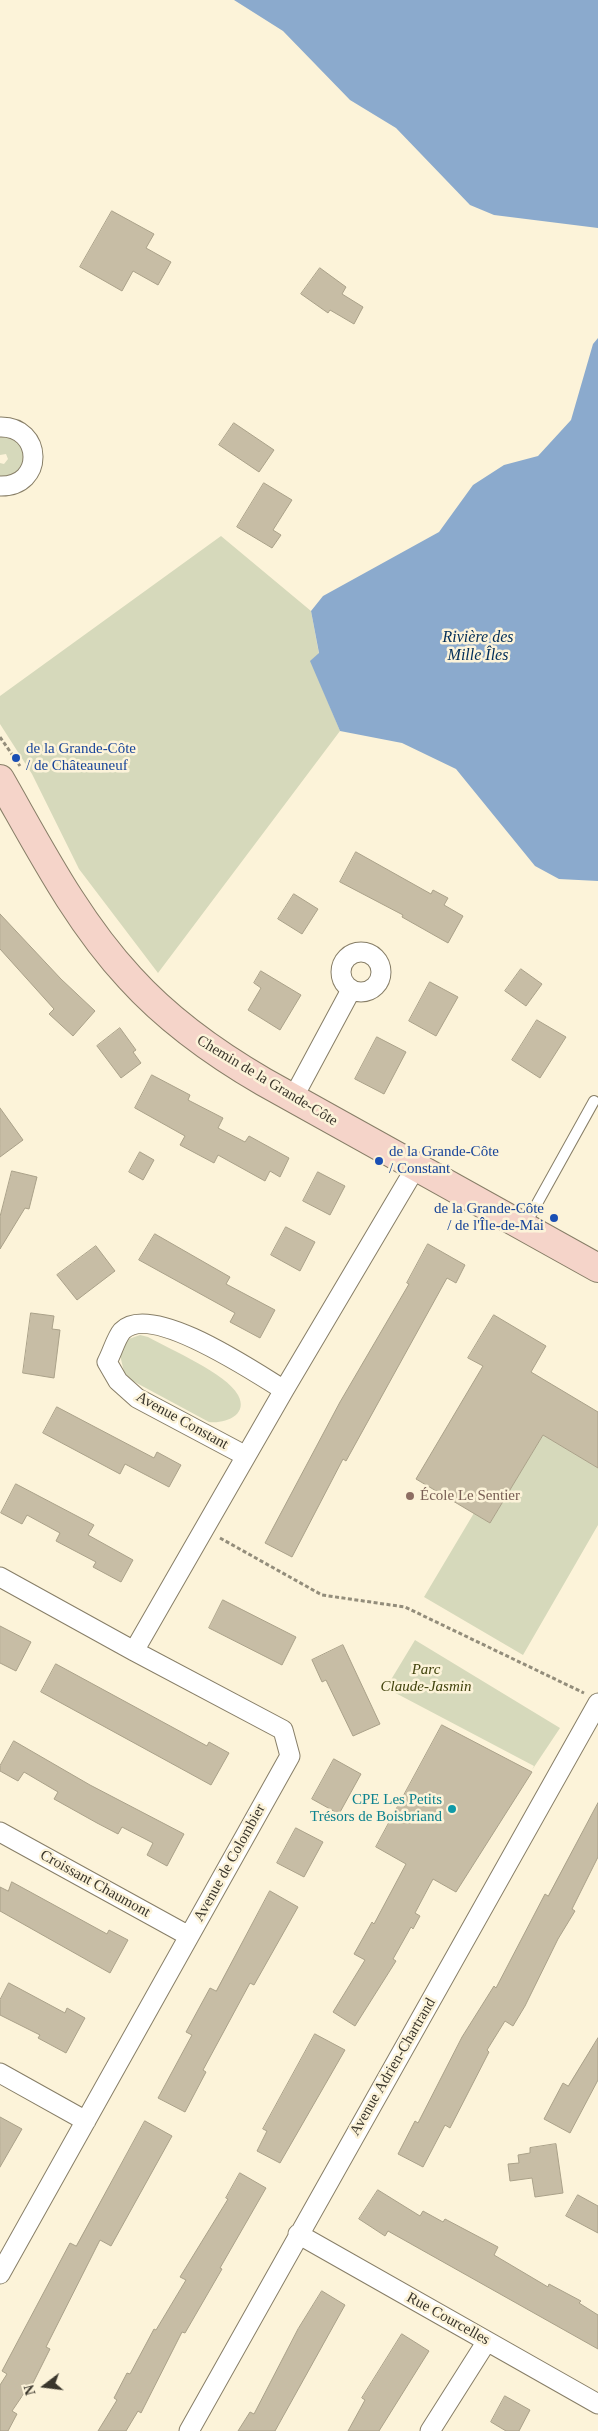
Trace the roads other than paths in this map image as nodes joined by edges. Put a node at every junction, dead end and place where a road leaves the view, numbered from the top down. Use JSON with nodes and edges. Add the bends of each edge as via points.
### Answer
{"nodes":[{"id":1,"x":0,"y":427,"type":"edge"},
{"id":2,"x":0,"y":486,"type":"edge"},
{"id":3,"x":12,"y":775,"type":"edge"},
{"id":4,"x":351,"y":990,"type":"dead end"},
{"id":5,"x":293,"y":1098,"type":"junction"},
{"id":6,"x":594,"y":1101,"type":"dead end"},
{"id":7,"x":416,"y":1167,"type":"junction"},
{"id":8,"x":524,"y":1227,"type":"junction"},
{"id":9,"x":598,"y":1268,"type":"edge"},
{"id":10,"x":284,"y":1390,"type":"junction"},
{"id":11,"x":246,"y":1456,"type":"junction"},
{"id":12,"x":0,"y":1577,"type":"edge"},
{"id":13,"x":134,"y":1652,"type":"junction"},
{"id":14,"x":594,"y":1699,"type":"edge"},
{"id":15,"x":0,"y":1832,"type":"edge"},
{"id":16,"x":189,"y":1936,"type":"junction"},
{"id":17,"x":0,"y":2073,"type":"edge"},
{"id":18,"x":86,"y":2121,"type":"junction"},
{"id":19,"x":298,"y":2234,"type":"junction"},
{"id":20,"x":0,"y":2274,"type":"edge"},
{"id":21,"x":487,"y":2341,"type":"junction"},
{"id":22,"x":598,"y":2404,"type":"edge"},
{"id":23,"x":188,"y":2431,"type":"edge"},
{"id":24,"x":430,"y":2431,"type":"edge"}],
"edges":[{"from":1,"to":2,"type":"street","via":[[11,428],[24,435],[33,454],[30,469],[21,482]]},
{"from":3,"to":5,"type":"main road","name":"Chemin de la Grande-Côte","via":[[74,905],[130,978],[198,1041]]},
{"from":4,"to":5,"type":"street"},
{"from":5,"to":7,"type":"main road","name":"Chemin de la Grande-Côte"},
{"from":6,"to":8,"type":"lane"},
{"from":7,"to":8,"type":"main road","name":"Chemin de la Grande-Côte"},
{"from":7,"to":10,"type":"street","name":"Avenue Constant"},
{"from":8,"to":9,"type":"main road","name":"Chemin de la Grande-Côte"},
{"from":10,"to":11,"type":"street","name":"Avenue Constant"},
{"from":10,"to":11,"type":"street","name":"Avenue Constant","via":[[220,1350],[165,1326],[142,1322],[123,1330],[107,1362],[118,1381],[137,1398]]},
{"from":11,"to":13,"type":"street","name":"Avenue Constant"},
{"from":12,"to":13,"type":"street","name":"Avenue de Colombier"},
{"from":13,"to":16,"type":"street","name":"Avenue de Colombier","via":[[283,1730],[290,1756]]},
{"from":14,"to":19,"type":"street","name":"Avenue Adrien-Chartrand"},
{"from":15,"to":16,"type":"street","name":"Croissant Chaumont"},
{"from":16,"to":18,"type":"street","name":"Avenue de Colombier"},
{"from":17,"to":18,"type":"street"},
{"from":18,"to":20,"type":"street","name":"Avenue de Colombier"},
{"from":19,"to":21,"type":"street","name":"Rue Courcelles"},
{"from":19,"to":23,"type":"street","name":"Avenue Adrien-Chartrand"},
{"from":21,"to":22,"type":"street","name":"Rue Courcelles"},
{"from":21,"to":24,"type":"street"}]}
